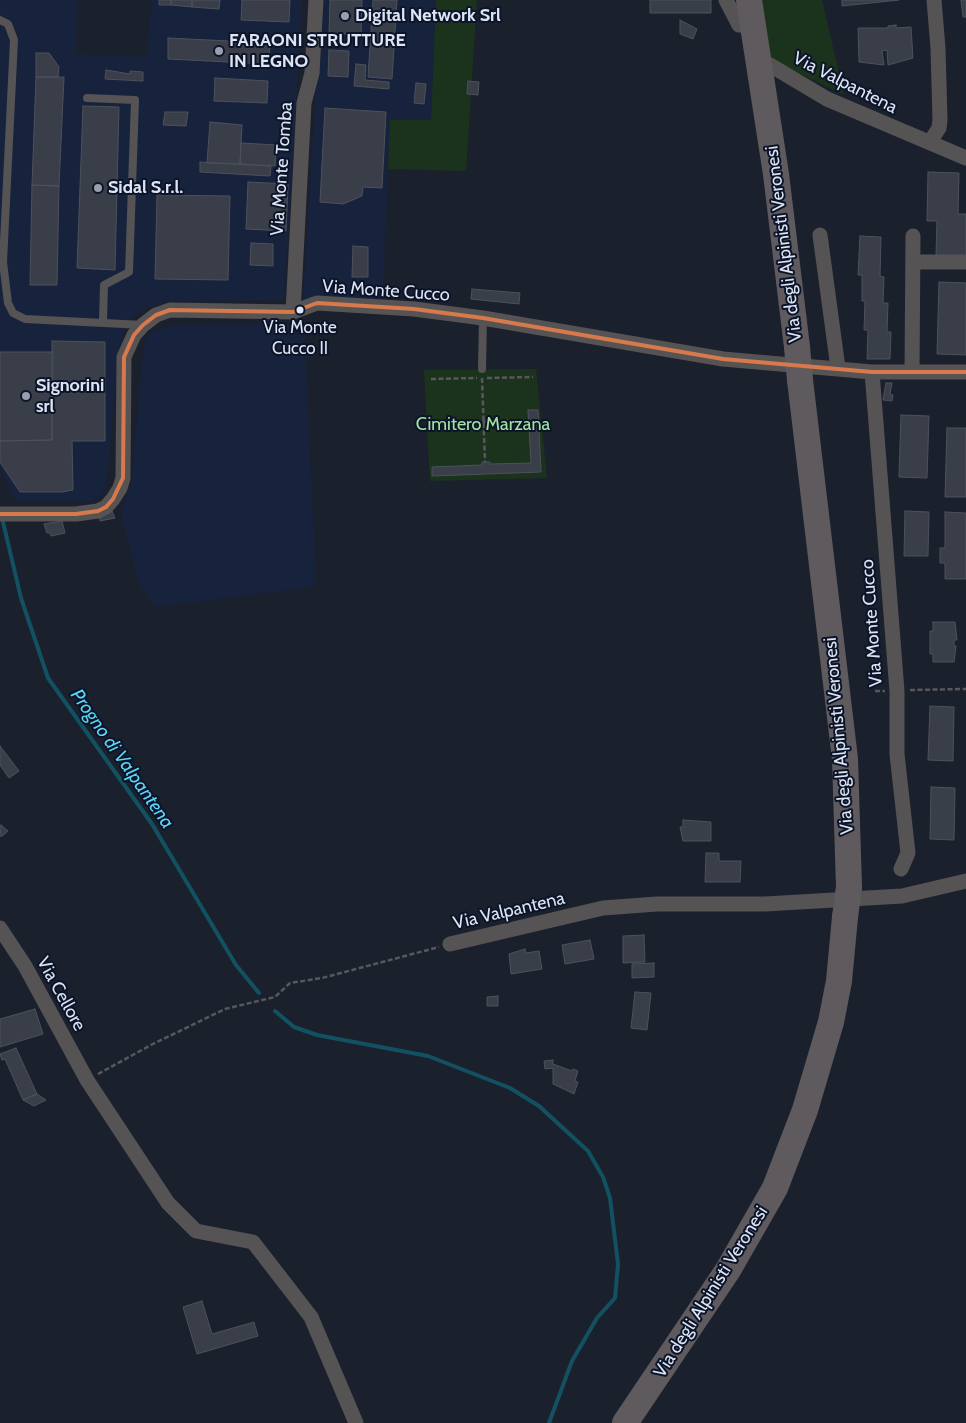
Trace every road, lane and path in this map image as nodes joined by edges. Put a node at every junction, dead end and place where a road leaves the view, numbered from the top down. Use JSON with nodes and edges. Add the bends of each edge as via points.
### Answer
{"nodes":[{"id":1,"x":316,"y":0,"type":"edge"},
{"id":2,"x":726,"y":0,"type":"edge"},
{"id":3,"x":749,"y":0,"type":"edge"},
{"id":4,"x":934,"y":0,"type":"edge"},
{"id":5,"x":0,"y":20,"type":"edge"},
{"id":6,"x":739,"y":25,"type":"dead end"},
{"id":7,"x":770,"y":65,"type":"dead end"},
{"id":8,"x":87,"y":98,"type":"dead end"},
{"id":9,"x":930,"y":142,"type":"junction"},
{"id":10,"x":4,"y":158,"type":"edge"},
{"id":11,"x":966,"y":158,"type":"edge"},
{"id":12,"x":820,"y":235,"type":"dead end"},
{"id":13,"x":913,"y":236,"type":"dead end"},
{"id":14,"x":2,"y":262,"type":"edge"},
{"id":15,"x":913,"y":262,"type":"junction"},
{"id":16,"x":966,"y":262,"type":"edge"},
{"id":17,"x":293,"y":312,"type":"junction"},
{"id":18,"x":483,"y":318,"type":"junction"},
{"id":19,"x":104,"y":322,"type":"junction"},
{"id":20,"x":143,"y":325,"type":"junction"},
{"id":21,"x":838,"y":368,"type":"junction"},
{"id":22,"x":482,"y":369,"type":"joint"},
{"id":23,"x":872,"y":372,"type":"junction"},
{"id":24,"x":912,"y":372,"type":"junction"},
{"id":25,"x":966,"y":372,"type":"edge"},
{"id":26,"x":528,"y":420,"type":"dead end"},
{"id":27,"x":484,"y":422,"type":"junction"},
{"id":28,"x":430,"y":424,"type":"dead end"},
{"id":29,"x":485,"y":462,"type":"dead end"},
{"id":30,"x":0,"y":514,"type":"edge"},
{"id":31,"x":966,"y":690,"type":"edge"},
{"id":32,"x":875,"y":691,"type":"dead end"},
{"id":33,"x":896,"y":691,"type":"junction"},
{"id":34,"x":900,"y":869,"type":"dead end"},
{"id":35,"x":966,"y":881,"type":"edge"},
{"id":36,"x":0,"y":928,"type":"edge"},
{"id":37,"x":450,"y":944,"type":"joint"},
{"id":38,"x":87,"y":1080,"type":"junction"},
{"id":39,"x":356,"y":1423,"type":"edge"},
{"id":40,"x":625,"y":1423,"type":"edge"}],
"edges":[{"from":1,"to":17,"type":"street","name":"Via Monte Tomba","via":[[312,73],[304,103]]},
{"from":2,"to":6,"type":"street"},
{"from":3,"to":40,"type":"highway","name":"Via degli Alpinisti Veronesi","bridge":true,"via":[[776,174],[845,759],[849,887],[831,1022],[805,1110],[775,1188],[728,1270]]},
{"from":4,"to":9,"type":"street","via":[[940,120]]},
{"from":5,"to":10,"type":"lane","via":[[8,24],[14,40]]},
{"from":7,"to":9,"type":"street","name":"Via Valpantena","via":[[827,99]]},
{"from":8,"to":19,"type":"lane","via":[[136,100],[129,272],[104,285]]},
{"from":9,"to":11,"type":"street","name":"Via Valpantena"},
{"from":10,"to":14,"type":"lane"},
{"from":12,"to":21,"type":"street"},
{"from":13,"to":15,"type":"street"},
{"from":14,"to":19,"type":"lane","via":[[8,303],[13,313],[25,319]]},
{"from":15,"to":16,"type":"street"},
{"from":15,"to":24,"type":"street"},
{"from":17,"to":18,"type":"street","name":"Via Monte Cucco","via":[[317,303],[414,309]]},
{"from":17,"to":20,"type":"street","name":"Via Monte Cucco","via":[[178,309],[156,315]]},
{"from":18,"to":21,"type":"street","name":"Via Monte Cucco","via":[[723,359]]},
{"from":18,"to":22,"type":"lane"},
{"from":19,"to":20,"type":"lane"},
{"from":20,"to":30,"type":"street","name":"Via Monte Cucco","via":[[124,356],[122,478],[113,499],[98,510],[76,514]]},
{"from":21,"to":23,"type":"street","name":"Via Monte Cucco"},
{"from":22,"to":27,"type":"path"},
{"from":23,"to":24,"type":"street","name":"Via Monte Cucco"},
{"from":23,"to":33,"type":"street","name":"Via Monte Cucco"},
{"from":24,"to":25,"type":"street","name":"Via Monte Cucco"},
{"from":26,"to":27,"type":"path"},
{"from":27,"to":28,"type":"path"},
{"from":27,"to":29,"type":"path"},
{"from":31,"to":33,"type":"path"},
{"from":32,"to":33,"type":"path"},
{"from":33,"to":34,"type":"street","name":"Via Monte Cucco","via":[[897,754],[908,853]]},
{"from":35,"to":37,"type":"street","name":"Via Valpantena","via":[[902,896],[604,908]]},
{"from":36,"to":38,"type":"street","name":"Via Cellore","via":[[25,966]]},
{"from":37,"to":38,"type":"path","name":"Via Valpantena","via":[[322,978],[290,983],[275,997],[226,1009]]},
{"from":38,"to":39,"type":"street","name":"Via Cellore","via":[[168,1203],[196,1231],[253,1242],[310,1318]]}]}
